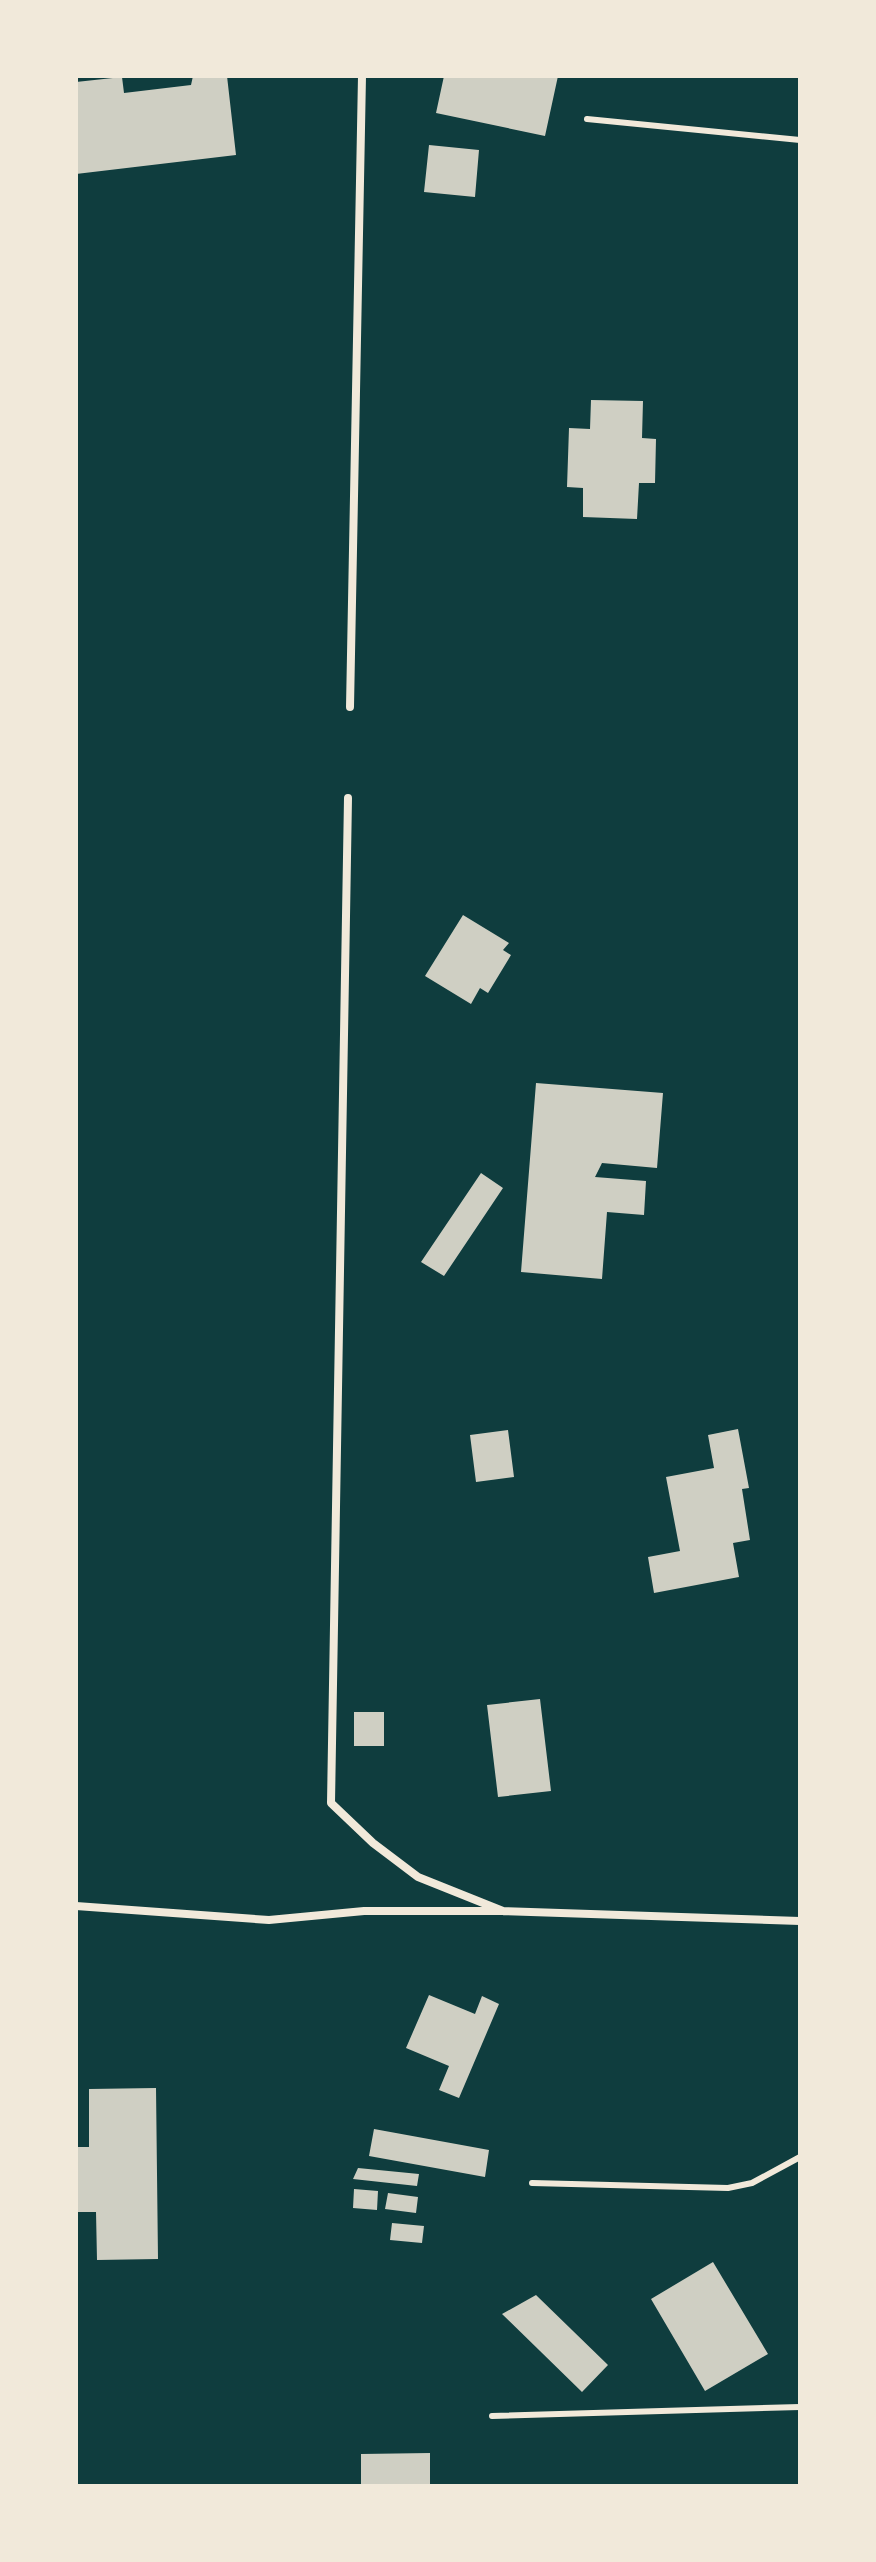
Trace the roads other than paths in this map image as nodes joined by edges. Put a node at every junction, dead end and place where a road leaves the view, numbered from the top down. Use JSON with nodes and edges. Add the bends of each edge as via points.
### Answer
{"nodes":[{"id":1,"x":362,"y":76,"type":"edge"},
{"id":2,"x":587,"y":119,"type":"dead end"},
{"id":3,"x":800,"y":140,"type":"edge"},
{"id":4,"x":350,"y":707,"type":"dead end"},
{"id":5,"x":348,"y":798,"type":"dead end"},
{"id":6,"x":76,"y":1906,"type":"edge"},
{"id":7,"x":503,"y":1911,"type":"junction"},
{"id":8,"x":800,"y":1921,"type":"edge"},
{"id":9,"x":800,"y":2157,"type":"edge"},
{"id":10,"x":532,"y":2183,"type":"dead end"},
{"id":11,"x":800,"y":2407,"type":"edge"},
{"id":12,"x":492,"y":2416,"type":"dead end"}],
"edges":[{"from":1,"to":4,"type":"street"},
{"from":2,"to":3,"type":"lane"},
{"from":5,"to":7,"type":"street","via":[[331,1803],[418,1877]]},
{"from":6,"to":7,"type":"street","via":[[269,1920],[364,1911]]},
{"from":7,"to":8,"type":"street"},
{"from":9,"to":10,"type":"lane","via":[[752,2183],[728,2188]]},
{"from":11,"to":12,"type":"lane"}]}
